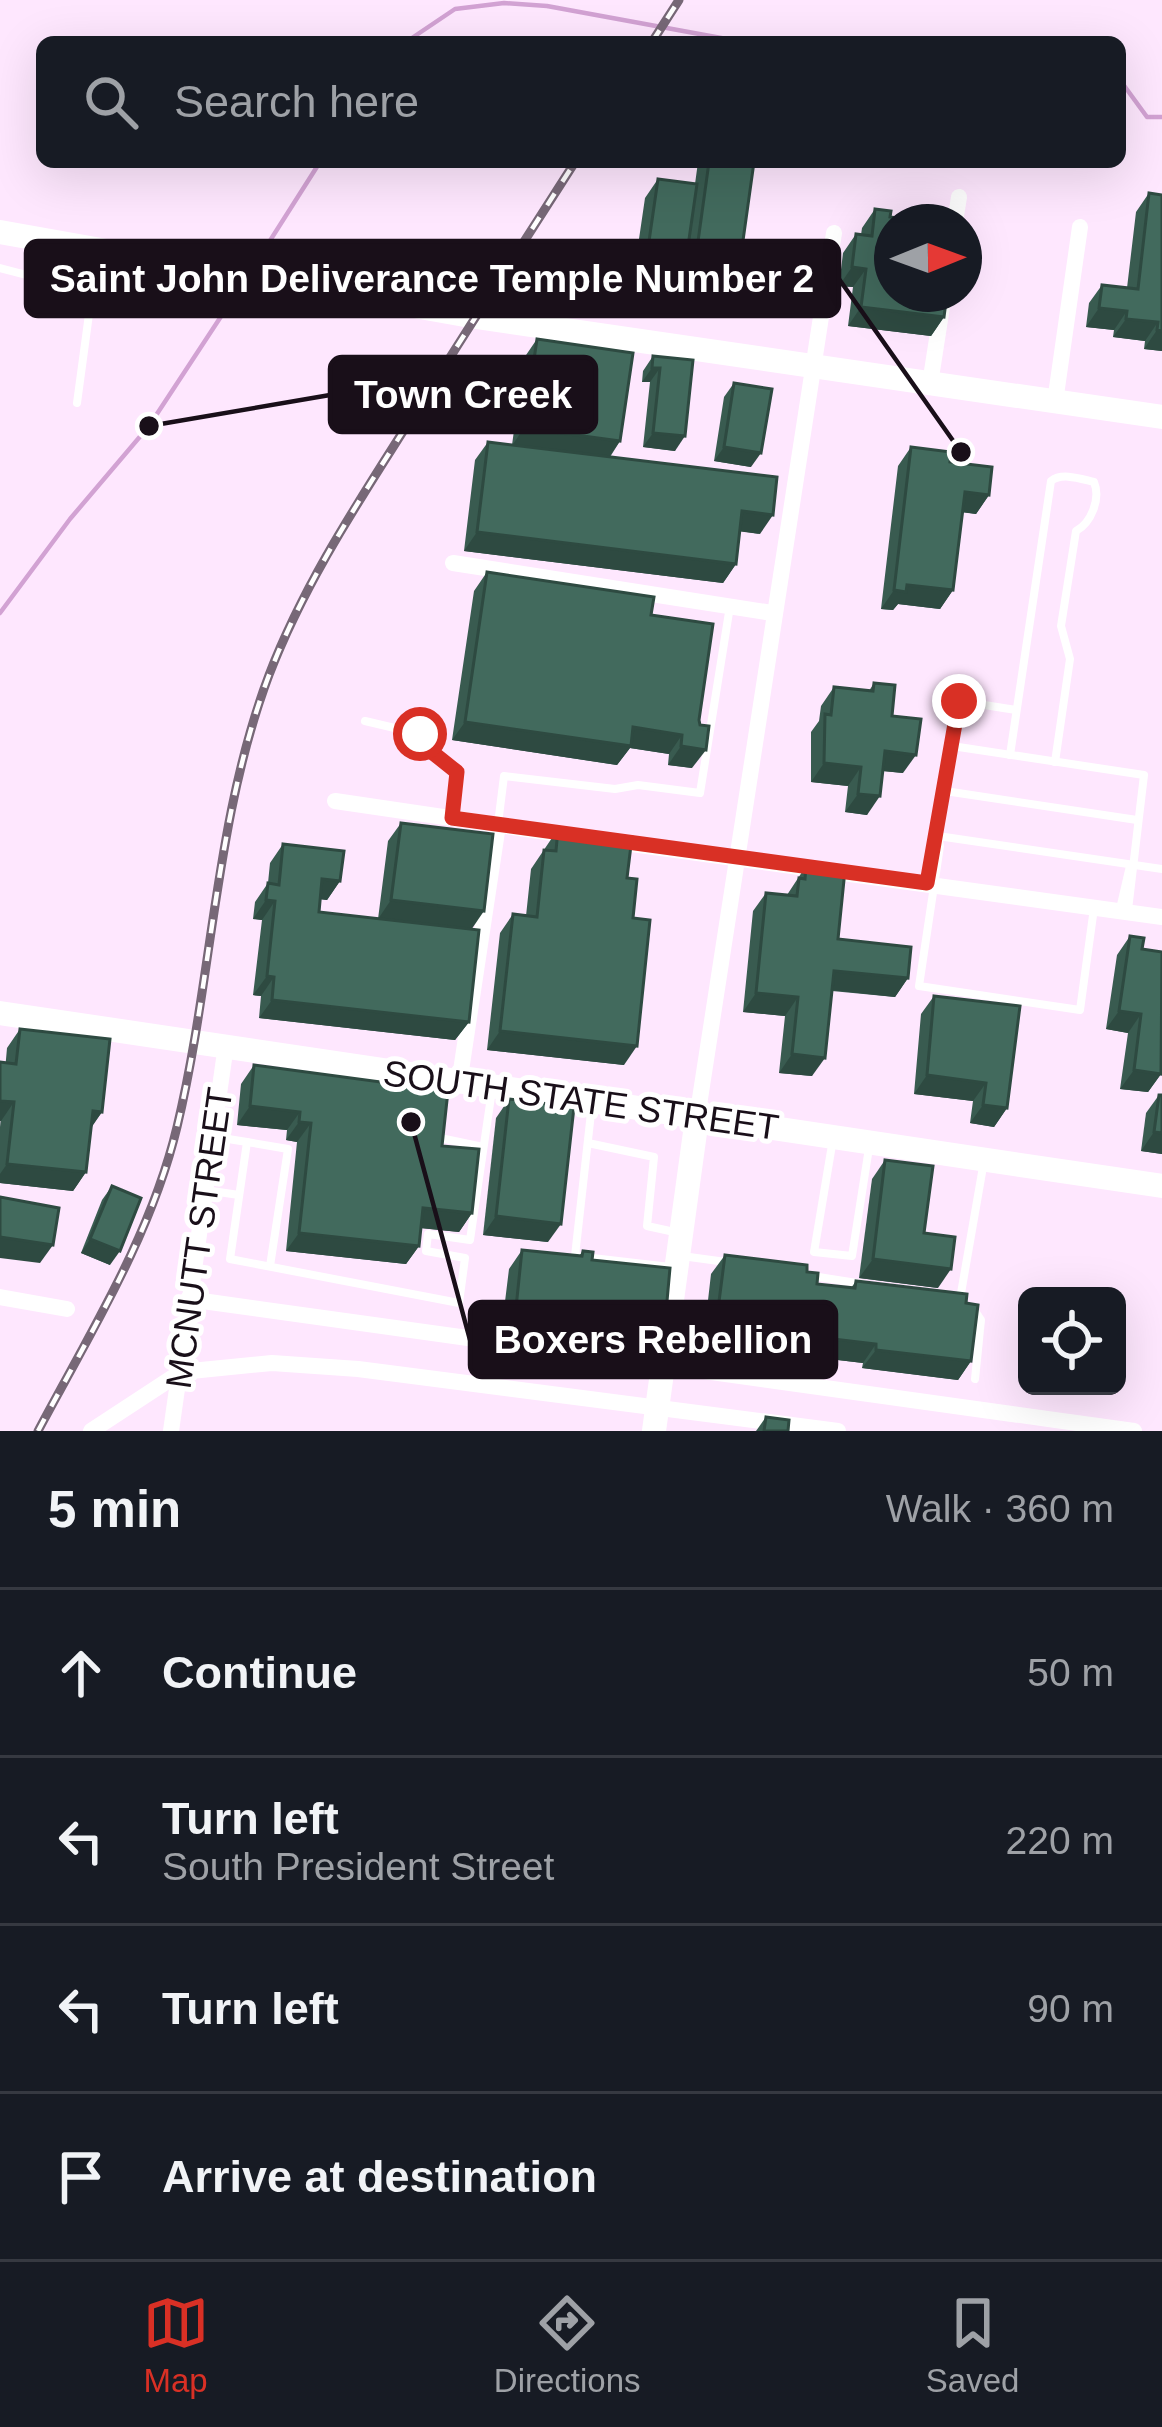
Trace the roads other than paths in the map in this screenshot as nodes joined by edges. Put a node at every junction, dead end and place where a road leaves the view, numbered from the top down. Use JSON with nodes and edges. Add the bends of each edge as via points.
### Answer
{"nodes":[{"id":1,"x":959,"y":197,"type":"dead end"},
{"id":2,"x":958,"y":204,"type":"edge"},
{"id":3,"x":1080,"y":226,"type":"dead end"},
{"id":4,"x":0,"y":232,"type":"edge"},
{"id":5,"x":834,"y":233,"type":"dead end"},
{"id":6,"x":81,"y":246,"type":"junction"},
{"id":7,"x":0,"y":268,"type":"edge"},
{"id":8,"x":73,"y":285,"type":"junction"},
{"id":9,"x":941,"y":312,"type":"edge"},
{"id":10,"x":811,"y":369,"type":"junction"},
{"id":11,"x":930,"y":384,"type":"junction"},
{"id":12,"x":1055,"y":402,"type":"junction"},
{"id":13,"x":77,"y":404,"type":"dead end"},
{"id":14,"x":1162,"y":417,"type":"edge"},
{"id":15,"x":453,"y":563,"type":"dead end"},
{"id":16,"x":730,"y":607,"type":"junction"},
{"id":17,"x":772,"y":613,"type":"junction"},
{"id":18,"x":1016,"y":710,"type":"junction"},
{"id":19,"x":365,"y":721,"type":"dead end"},
{"id":20,"x":952,"y":746,"type":"junction"},
{"id":21,"x":1010,"y":755,"type":"junction"},
{"id":22,"x":1055,"y":761,"type":"junction"},
{"id":23,"x":945,"y":791,"type":"junction"},
{"id":24,"x":335,"y":801,"type":"dead end"},
{"id":25,"x":452,"y":818,"type":"junction"},
{"id":26,"x":1137,"y":820,"type":"junction"},
{"id":27,"x":497,"y":826,"type":"junction"},
{"id":28,"x":938,"y":836,"type":"junction"},
{"id":29,"x":737,"y":859,"type":"junction"},
{"id":30,"x":1131,"y":864,"type":"junction"},
{"id":31,"x":1162,"y":868,"type":"edge"},
{"id":32,"x":931,"y":883,"type":"junction"},
{"id":33,"x":1094,"y":907,"type":"junction"},
{"id":34,"x":1124,"y":911,"type":"junction"},
{"id":35,"x":1162,"y":917,"type":"edge"},
{"id":36,"x":0,"y":1012,"type":"edge"},
{"id":37,"x":226,"y":1045,"type":"junction"},
{"id":38,"x":459,"y":1084,"type":"junction"},
{"id":39,"x":492,"y":1088,"type":"junction"},
{"id":40,"x":592,"y":1103,"type":"junction"},
{"id":41,"x":697,"y":1118,"type":"junction"},
{"id":42,"x":212,"y":1136,"type":"junction"},
{"id":43,"x":833,"y":1138,"type":"junction"},
{"id":44,"x":445,"y":1139,"type":"edge"},
{"id":45,"x":248,"y":1142,"type":"junction"},
{"id":46,"x":588,"y":1143,"type":"junction"},
{"id":47,"x":870,"y":1143,"type":"junction"},
{"id":48,"x":483,"y":1147,"type":"junction"},
{"id":49,"x":984,"y":1160,"type":"junction"},
{"id":50,"x":1162,"y":1186,"type":"edge"},
{"id":51,"x":204,"y":1189,"type":"junction"},
{"id":52,"x":239,"y":1195,"type":"junction"},
{"id":53,"x":678,"y":1252,"type":"junction"},
{"id":54,"x":270,"y":1266,"type":"junction"},
{"id":55,"x":748,"y":1266,"type":"edge"},
{"id":56,"x":795,"y":1273,"type":"edge"},
{"id":57,"x":865,"y":1284,"type":"edge"},
{"id":58,"x":0,"y":1297,"type":"edge"},
{"id":59,"x":188,"y":1299,"type":"junction"},
{"id":60,"x":67,"y":1309,"type":"dead end"},
{"id":61,"x":664,"y":1367,"type":"junction"},
{"id":62,"x":181,"y":1372,"type":"junction"},
{"id":63,"x":975,"y":1379,"type":"dead end"},
{"id":64,"x":656,"y":1420,"type":"edge"},
{"id":65,"x":91,"y":1431,"type":"edge"},
{"id":66,"x":171,"y":1431,"type":"edge"},
{"id":67,"x":838,"y":1431,"type":"edge"},
{"id":68,"x":1134,"y":1431,"type":"edge"}],
"edges":[{"from":1,"to":2,"type":"street"},
{"from":3,"to":12,"type":"street"},
{"from":4,"to":6,"type":"street"},
{"from":5,"to":10,"type":"street"},
{"from":6,"to":8,"type":"lane"},
{"from":6,"to":10,"type":"street"},
{"from":7,"to":8,"type":"lane"},
{"from":8,"to":13,"type":"lane","via":[[92,292]]},
{"from":9,"to":11,"type":"street"},
{"from":10,"to":11,"type":"street"},
{"from":10,"to":17,"type":"street"},
{"from":11,"to":12,"type":"street"},
{"from":12,"to":14,"type":"street"},
{"from":15,"to":16,"type":"street"},
{"from":16,"to":17,"type":"street"},
{"from":16,"to":27,"type":"lane","via":[[700,793],[504,776]]},
{"from":17,"to":29,"type":"street"},
{"from":18,"to":20,"type":"lane","via":[[959,701]]},
{"from":18,"to":21,"type":"lane"},
{"from":18,"to":22,"type":"lane","via":[[1051,482],[1094,482],[1095,504],[1076,531],[1061,626],[1070,659]]},
{"from":19,"to":25,"type":"lane","via":[[420,734],[457,772]]},
{"from":20,"to":21,"type":"lane"},
{"from":20,"to":23,"type":"lane"},
{"from":21,"to":22,"type":"lane"},
{"from":22,"to":26,"type":"lane","via":[[1144,775]]},
{"from":23,"to":26,"type":"lane"},
{"from":23,"to":28,"type":"lane"},
{"from":24,"to":25,"type":"street"},
{"from":25,"to":27,"type":"street"},
{"from":26,"to":30,"type":"lane"},
{"from":27,"to":29,"type":"street"},
{"from":27,"to":38,"type":"street"},
{"from":28,"to":30,"type":"lane"},
{"from":28,"to":32,"type":"lane"},
{"from":29,"to":32,"type":"street"},
{"from":29,"to":41,"type":"street"},
{"from":30,"to":31,"type":"lane"},
{"from":30,"to":34,"type":"lane"},
{"from":32,"to":33,"type":"street"},
{"from":32,"to":33,"type":"lane","via":[[919,986],[1057,1007],[1079,1010]]},
{"from":33,"to":34,"type":"street"},
{"from":34,"to":35,"type":"street"},
{"from":36,"to":37,"type":"street","name":"SOUTH STATE STREET"},
{"from":37,"to":38,"type":"street","name":"SOUTH STATE STREET"},
{"from":37,"to":42,"type":"street","name":"MCNUTT STREET"},
{"from":38,"to":39,"type":"street","name":"SOUTH STATE STREET"},
{"from":39,"to":40,"type":"street","name":"SOUTH STATE STREET"},
{"from":39,"to":48,"type":"lane"},
{"from":40,"to":41,"type":"street","name":"SOUTH STATE STREET"},
{"from":40,"to":46,"type":"lane"},
{"from":41,"to":43,"type":"street","name":"SOUTH STATE STREET"},
{"from":41,"to":53,"type":"street"},
{"from":42,"to":45,"type":"lane"},
{"from":42,"to":51,"type":"street","name":"MCNUTT STREET"},
{"from":43,"to":47,"type":"street","name":"SOUTH STATE STREET"},
{"from":43,"to":47,"type":"lane","via":[[814,1252],[852,1256]]},
{"from":44,"to":48,"type":"lane"},
{"from":45,"to":52,"type":"lane"},
{"from":45,"to":54,"type":"lane","via":[[288,1149]]},
{"from":46,"to":53,"type":"lane","via":[[654,1157],[647,1226]]},
{"from":46,"to":53,"type":"lane","via":[[575,1256]]},
{"from":47,"to":49,"type":"street","name":"SOUTH STATE STREET"},
{"from":48,"to":54,"type":"lane","via":[[470,1240],[428,1234],[426,1251],[465,1258],[459,1303]]},
{"from":49,"to":50,"type":"street","name":"SOUTH STATE STREET"},
{"from":49,"to":63,"type":"lane","via":[[959,1298],[981,1320]]},
{"from":51,"to":52,"type":"lane"},
{"from":51,"to":59,"type":"street","name":"MCNUTT STREET"},
{"from":52,"to":54,"type":"lane","via":[[230,1259]]},
{"from":53,"to":55,"type":"lane"},
{"from":53,"to":61,"type":"street"},
{"from":56,"to":57,"type":"lane"},
{"from":58,"to":60,"type":"street"},
{"from":59,"to":61,"type":"street"},
{"from":59,"to":62,"type":"street","name":"MCNUTT STREET"},
{"from":61,"to":64,"type":"street"},
{"from":61,"to":68,"type":"street"},
{"from":62,"to":64,"type":"street","via":[[272,1363],[358,1369]]},
{"from":62,"to":65,"type":"street"},
{"from":62,"to":66,"type":"street","name":"MCNUTT STREET"},
{"from":64,"to":67,"type":"street"}]}
